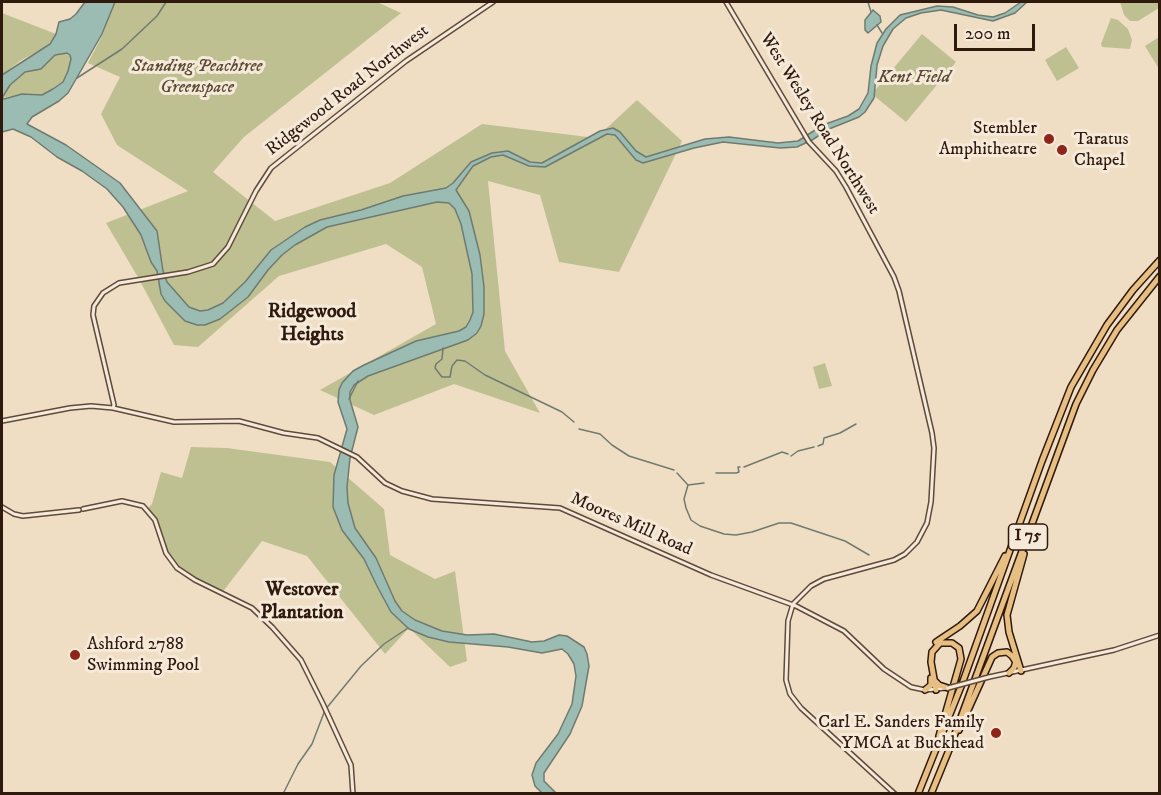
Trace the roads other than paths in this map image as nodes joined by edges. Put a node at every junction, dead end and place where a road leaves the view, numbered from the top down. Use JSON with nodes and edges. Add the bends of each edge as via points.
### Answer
{"nodes":[{"id":1,"x":493,"y":2,"type":"edge"},
{"id":2,"x":726,"y":2,"type":"edge"},
{"id":3,"x":1160,"y":260,"type":"edge"},
{"id":4,"x":1160,"y":276,"type":"edge"},
{"id":5,"x":113,"y":408,"type":"junction"},
{"id":6,"x":2,"y":421,"type":"edge"},
{"id":7,"x":2,"y":507,"type":"edge"},
{"id":8,"x":1030,"y":532,"type":"junction"},
{"id":9,"x":1013,"y":541,"type":"junction"},
{"id":10,"x":793,"y":604,"type":"junction"},
{"id":11,"x":1160,"y":635,"type":"edge"},
{"id":12,"x":1016,"y":661,"type":"junction"},
{"id":13,"x":1019,"y":671,"type":"junction"},
{"id":14,"x":1009,"y":673,"type":"junction"},
{"id":15,"x":933,"y":678,"type":"junction"},
{"id":16,"x":948,"y":687,"type":"junction"},
{"id":17,"x":926,"y":690,"type":"junction"},
{"id":18,"x":935,"y":690,"type":"junction"},
{"id":19,"x":949,"y":750,"type":"junction"},
{"id":20,"x":935,"y":755,"type":"junction"},
{"id":21,"x":353,"y":794,"type":"edge"},
{"id":22,"x":895,"y":794,"type":"edge"},
{"id":23,"x":918,"y":794,"type":"edge"},
{"id":24,"x":931,"y":794,"type":"edge"}],
"edges":[{"from":1,"to":5,"type":"street","name":"Ridgewood Road Northwest","via":[[406,61],[271,168],[216,262],[202,269],[114,285],[103,293],[93,315]]},
{"from":2,"to":10,"type":"street","name":"West Wesley Road Northwest","via":[[814,148],[846,187],[897,283],[933,433],[927,523],[909,551],[894,560],[818,582]]},
{"from":3,"to":9,"type":"highway","number":"I 75","via":[[1116,311],[1077,376]]},
{"from":4,"to":8,"type":"highway","number":"I 75","via":[[1126,317],[1093,370],[1068,424]]},
{"from":5,"to":6,"type":"street","name":"Moores Mill Road","via":[[80,407]]},
{"from":5,"to":10,"type":"street","name":"Moores Mill Road","via":[[174,422],[239,421],[318,438],[357,458],[386,483],[402,491],[432,499],[560,508],[711,575]]},
{"from":7,"to":21,"type":"street","via":[[23,516],[122,501],[148,510],[173,563],[191,577],[257,612],[301,660],[351,765]]},
{"from":8,"to":13,"type":"highway","via":[[1007,615]]},
{"from":8,"to":19,"type":"highway","number":"I 75"},
{"from":9,"to":15,"type":"highway","via":[[977,611],[930,649],[927,661]]},
{"from":9,"to":20,"type":"highway","number":"I 75"},
{"from":10,"to":17,"type":"street","name":"Moores Mill Road","via":[[844,631],[906,685]]},
{"from":10,"to":22,"type":"street","via":[[788,621],[789,694]]},
{"from":11,"to":13,"type":"street","name":"Moores Mill Road"},
{"from":12,"to":13,"type":"highway"},
{"from":12,"to":14,"type":"highway"},
{"from":12,"to":19,"type":"highway","via":[[1004,652],[992,657]]},
{"from":13,"to":14,"type":"street","name":"Moores Mill Road"},
{"from":14,"to":16,"type":"street","name":"Moores Mill Road","bridge":true},
{"from":15,"to":16,"type":"highway"},
{"from":15,"to":17,"type":"highway"},
{"from":15,"to":18,"type":"highway"},
{"from":15,"to":20,"type":"highway","via":[[934,648],[943,642],[954,644],[960,651],[961,663]]},
{"from":16,"to":18,"type":"street","name":"Moores Mill Road"},
{"from":17,"to":18,"type":"street","name":"Moores Mill Road"},
{"from":19,"to":24,"type":"highway","number":"I 75"},
{"from":20,"to":23,"type":"highway","number":"I 75"}]}
